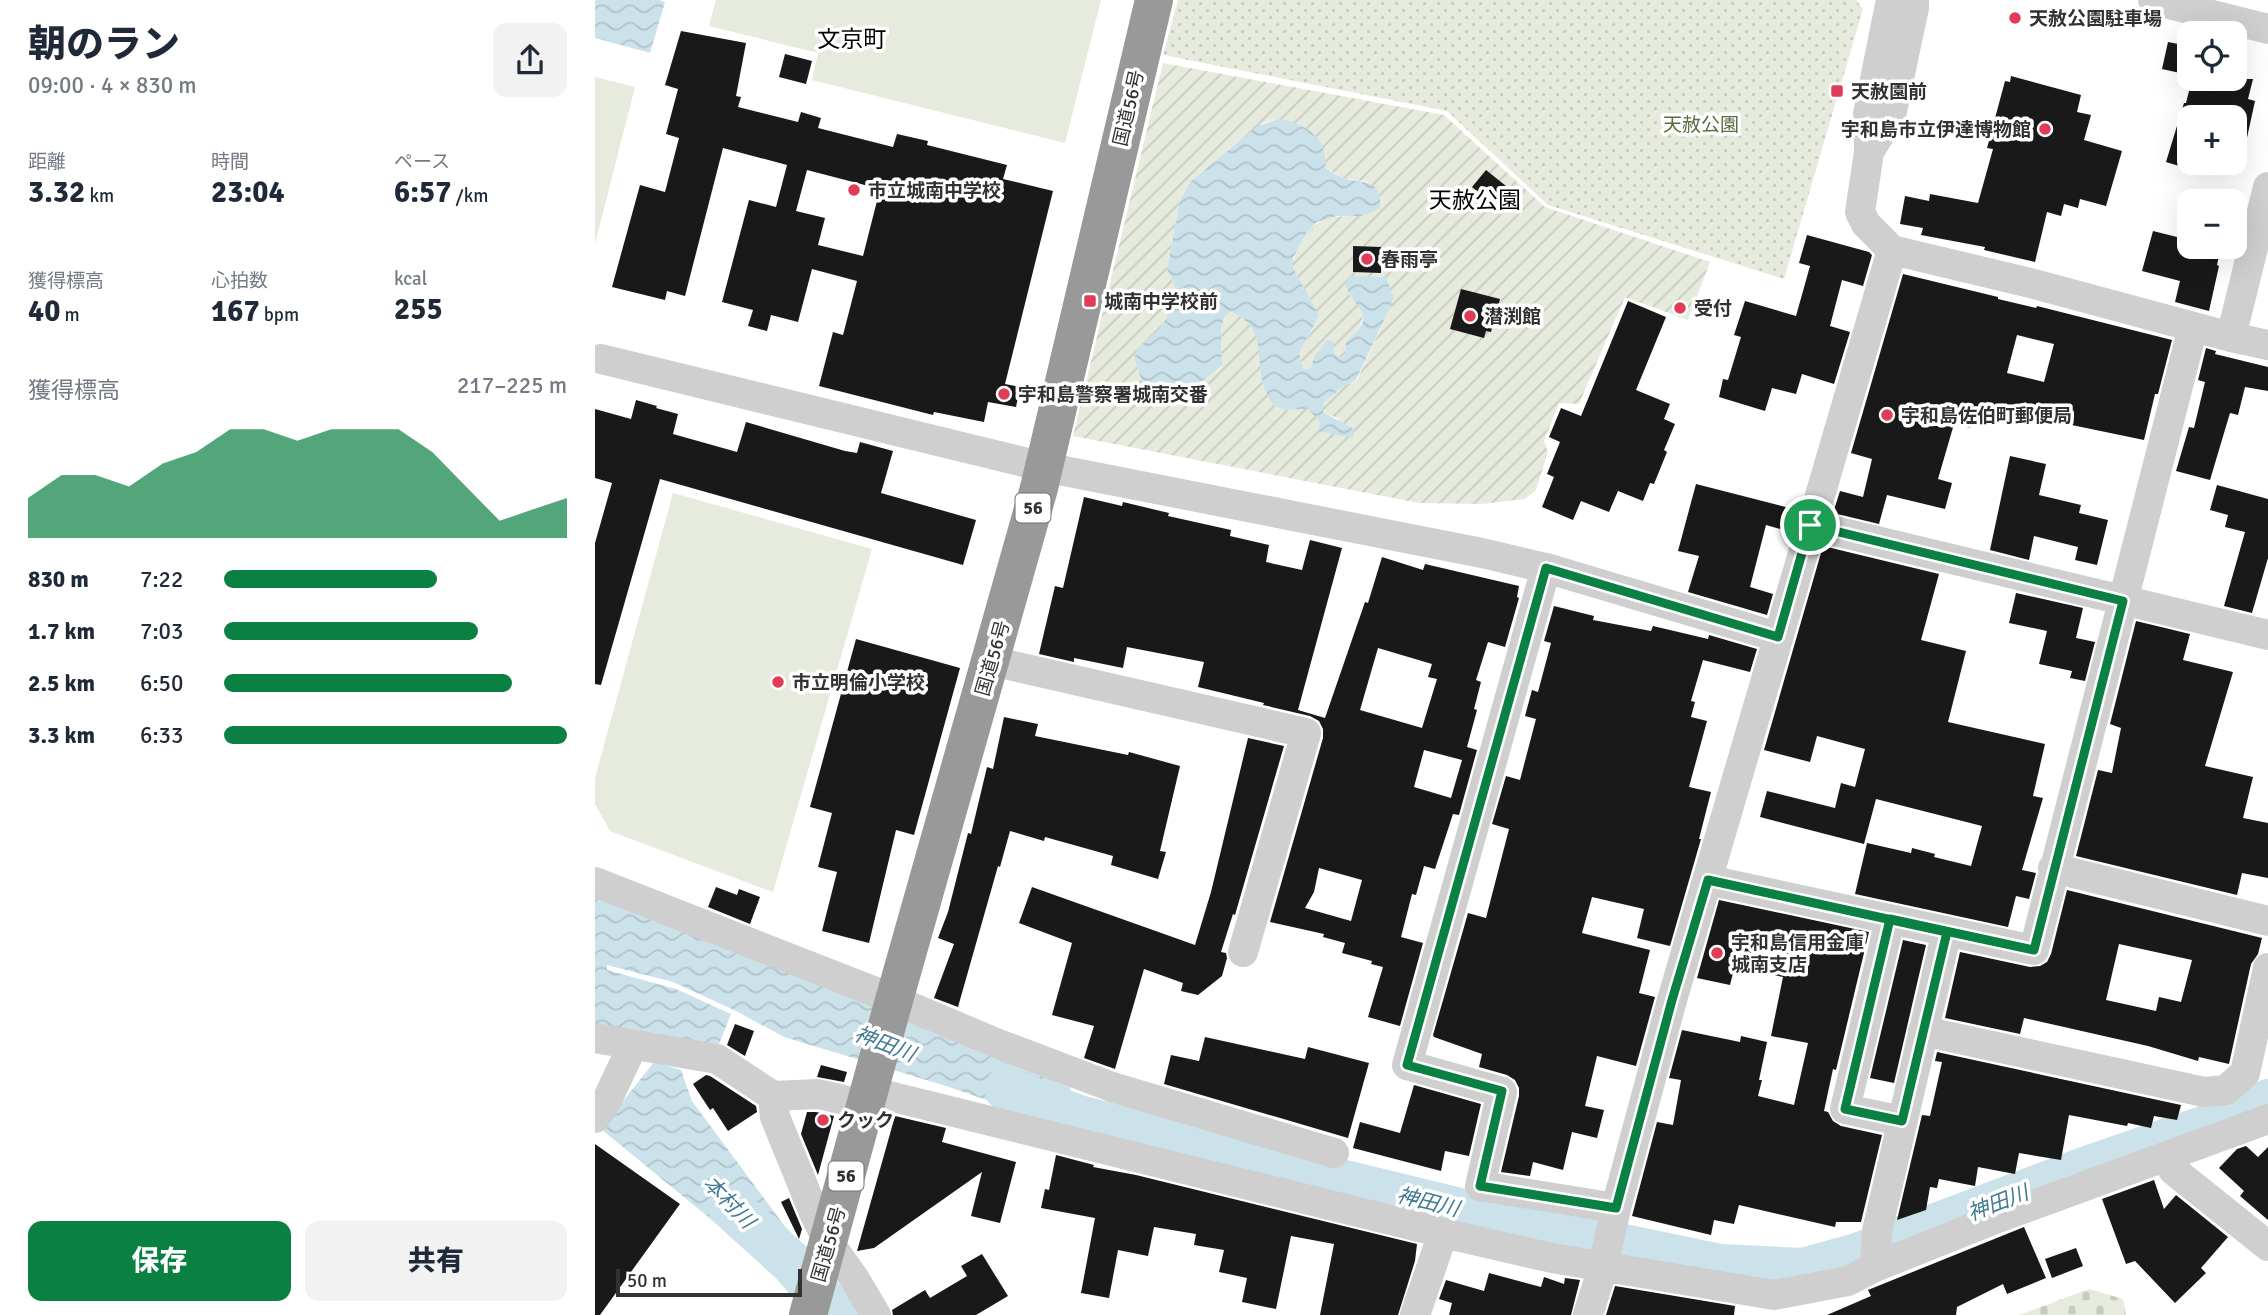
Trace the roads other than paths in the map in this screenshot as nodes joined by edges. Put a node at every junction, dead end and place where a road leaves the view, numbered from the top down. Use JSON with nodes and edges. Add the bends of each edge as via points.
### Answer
{"nodes":[{"id":1,"x":1154,"y":0,"type":"edge"},
{"id":2,"x":1891,"y":0,"type":"edge"},
{"id":3,"x":1913,"y":0,"type":"edge"},
{"id":4,"x":2153,"y":0,"type":"edge"},
{"id":5,"x":2268,"y":29,"type":"edge"},
{"id":6,"x":1870,"y":152,"type":"junction"},
{"id":7,"x":2268,"y":187,"type":"edge"},
{"id":8,"x":1892,"y":250,"type":"junction"},
{"id":9,"x":2193,"y":327,"type":"junction"},
{"id":10,"x":2231,"y":337,"type":"junction"},
{"id":11,"x":2268,"y":345,"type":"edge"},
{"id":12,"x":601,"y":359,"type":"dead end"},
{"id":13,"x":1044,"y":467,"type":"junction"},
{"id":14,"x":1810,"y":525,"type":"junction"},
{"id":15,"x":1546,"y":568,"type":"junction"},
{"id":16,"x":2123,"y":601,"type":"junction"},
{"id":17,"x":2268,"y":635,"type":"edge"},
{"id":18,"x":1778,"y":637,"type":"junction"},
{"id":19,"x":991,"y":661,"type":"junction"},
{"id":20,"x":2053,"y":868,"type":"junction"},
{"id":21,"x":1708,"y":880,"type":"junction"},
{"id":22,"x":595,"y":882,"type":"edge"},
{"id":23,"x":1890,"y":919,"type":"junction"},
{"id":24,"x":2268,"y":921,"type":"edge"},
{"id":25,"x":1947,"y":932,"type":"junction"},
{"id":26,"x":1243,"y":952,"type":"dead end"},
{"id":27,"x":2268,"y":968,"type":"edge"},
{"id":28,"x":892,"y":1006,"type":"junction"},
{"id":29,"x":1923,"y":1031,"type":"junction"},
{"id":30,"x":595,"y":1038,"type":"edge"},
{"id":31,"x":633,"y":1045,"type":"junction"},
{"id":32,"x":869,"y":1092,"type":"junction"},
{"id":33,"x":773,"y":1097,"type":"junction"},
{"id":34,"x":595,"y":1118,"type":"edge"},
{"id":35,"x":2268,"y":1119,"type":"edge"},
{"id":36,"x":1902,"y":1121,"type":"junction"},
{"id":37,"x":1334,"y":1153,"type":"dead end"},
{"id":38,"x":2167,"y":1157,"type":"junction"},
{"id":39,"x":1614,"y":1215,"type":"junction"},
{"id":40,"x":1443,"y":1233,"type":"junction"},
{"id":41,"x":2268,"y":1246,"type":"edge"},
{"id":42,"x":826,"y":1252,"type":"junction"},
{"id":43,"x":1875,"y":1255,"type":"junction"},
{"id":44,"x":1604,"y":1262,"type":"junction"},
{"id":45,"x":1773,"y":1305,"type":"edge"},
{"id":46,"x":808,"y":1313,"type":"edge"},
{"id":47,"x":876,"y":1315,"type":"edge"},
{"id":48,"x":1415,"y":1315,"type":"edge"},
{"id":49,"x":1588,"y":1315,"type":"edge"}],
"edges":[{"from":1,"to":13,"type":"highway","name":"国道56号","number":"56"},
{"from":2,"to":6,"type":"street","via":[[1868,114]]},
{"from":3,"to":6,"type":"street","via":[[1891,116]]},
{"from":4,"to":5,"type":"street"},
{"from":6,"to":8,"type":"street","via":[[1860,212],[1866,225]]},
{"from":7,"to":10,"type":"street"},
{"from":8,"to":9,"type":"street"},
{"from":8,"to":14,"type":"street"},
{"from":9,"to":10,"type":"street"},
{"from":9,"to":16,"type":"street"},
{"from":10,"to":11,"type":"street"},
{"from":12,"to":13,"type":"street"},
{"from":13,"to":15,"type":"street"},
{"from":13,"to":19,"type":"highway","name":"国道56号","number":"56"},
{"from":14,"to":16,"type":"street"},
{"from":14,"to":18,"type":"street"},
{"from":15,"to":18,"type":"street"},
{"from":15,"to":39,"type":"street","via":[[1407,1065],[1502,1091],[1480,1186]]},
{"from":16,"to":17,"type":"street"},
{"from":16,"to":20,"type":"street"},
{"from":18,"to":21,"type":"street"},
{"from":19,"to":26,"type":"street","via":[[1306,733]]},
{"from":19,"to":28,"type":"highway","name":"国道56号","number":"56"},
{"from":20,"to":24,"type":"street"},
{"from":20,"to":25,"type":"street","via":[[2034,950]]},
{"from":21,"to":23,"type":"street"},
{"from":21,"to":39,"type":"street"},
{"from":22,"to":28,"type":"street"},
{"from":23,"to":25,"type":"street"},
{"from":23,"to":36,"type":"street","via":[[1845,1109]]},
{"from":25,"to":29,"type":"street"},
{"from":27,"to":29,"type":"street","via":[[2245,1073],[2226,1090],[2204,1092]]},
{"from":28,"to":32,"type":"highway","name":"国道56号","number":"56"},
{"from":28,"to":37,"type":"street","via":[[1112,1087]]},
{"from":29,"to":36,"type":"street"},
{"from":30,"to":31,"type":"street"},
{"from":31,"to":33,"type":"street","via":[[717,1059]]},
{"from":31,"to":34,"type":"street"},
{"from":32,"to":33,"type":"street"},
{"from":32,"to":40,"type":"street"},
{"from":32,"to":42,"type":"highway","name":"国道56号","number":"56"},
{"from":33,"to":42,"type":"street","via":[[775,1118]]},
{"from":35,"to":38,"type":"street"},
{"from":36,"to":43,"type":"street"},
{"from":38,"to":41,"type":"street","via":[[2173,1170]]},
{"from":38,"to":43,"type":"street"},
{"from":39,"to":44,"type":"street"},
{"from":40,"to":44,"type":"street","via":[[1552,1258]]},
{"from":40,"to":48,"type":"street"},
{"from":42,"to":46,"type":"highway","name":"国道56号","number":"56"},
{"from":42,"to":47,"type":"street","via":[[854,1278]]},
{"from":43,"to":45,"type":"street","via":[[1848,1281]]},
{"from":44,"to":45,"type":"street"},
{"from":44,"to":49,"type":"street"}]}
